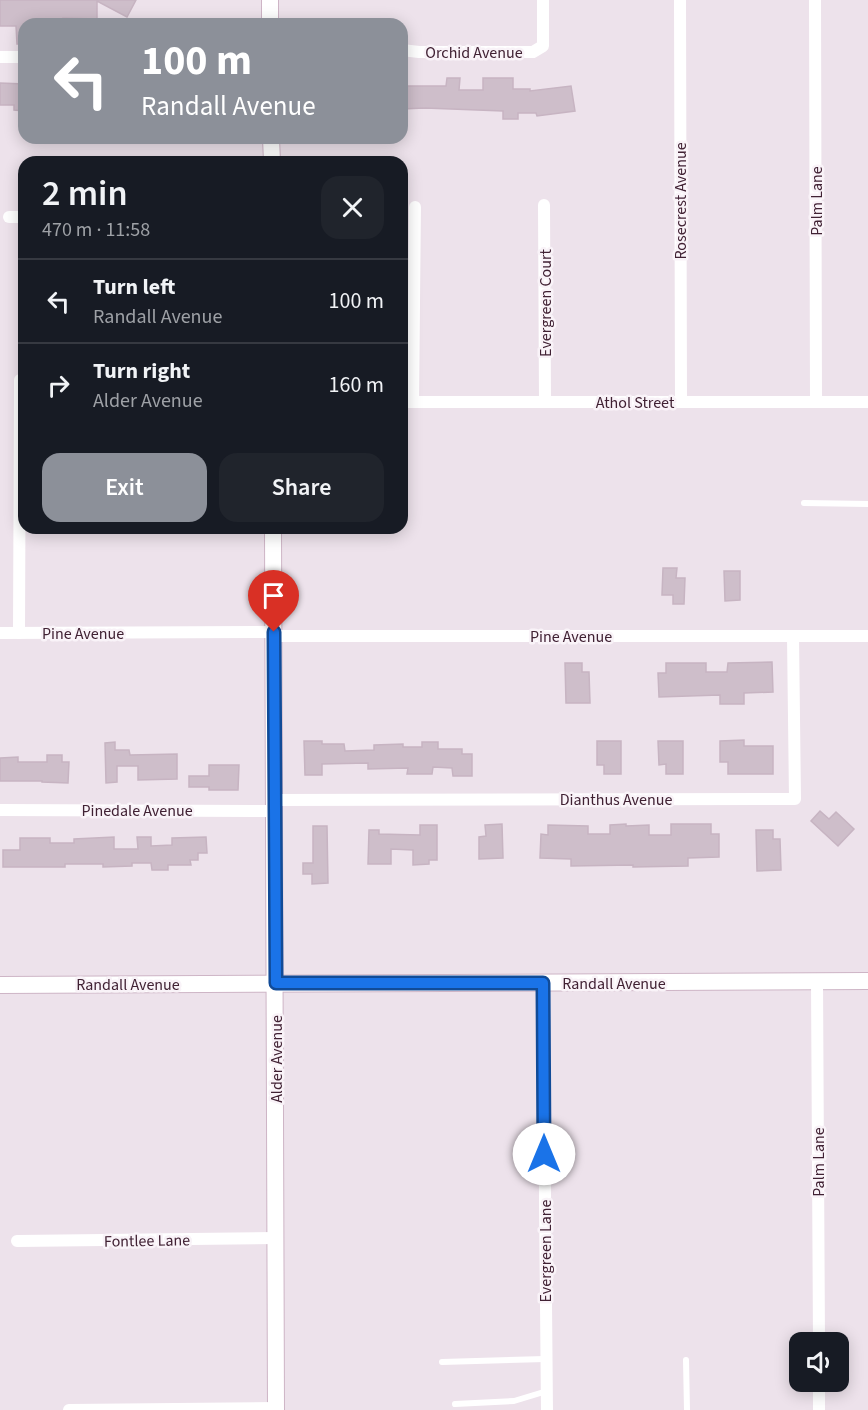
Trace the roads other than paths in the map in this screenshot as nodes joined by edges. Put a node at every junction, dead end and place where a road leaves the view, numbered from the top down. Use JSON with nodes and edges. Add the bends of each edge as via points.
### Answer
{"nodes":[{"id":1,"x":270,"y":0,"type":"edge"},
{"id":2,"x":543,"y":0,"type":"edge"},
{"id":3,"x":680,"y":0,"type":"edge"},
{"id":4,"x":815,"y":0,"type":"edge"},
{"id":5,"x":270,"y":18,"type":"edge"},
{"id":6,"x":408,"y":51,"type":"edge"},
{"id":7,"x":0,"y":57,"type":"edge"},
{"id":8,"x":18,"y":57,"type":"edge"},
{"id":9,"x":544,"y":205,"type":"dead end"},
{"id":10,"x":415,"y":207,"type":"dead end"},
{"id":11,"x":9,"y":218,"type":"dead end"},
{"id":12,"x":18,"y":218,"type":"edge"},
{"id":13,"x":408,"y":402,"type":"edge"},
{"id":14,"x":545,"y":402,"type":"junction"},
{"id":15,"x":681,"y":402,"type":"junction"},
{"id":16,"x":816,"y":402,"type":"junction"},
{"id":17,"x":868,"y":402,"type":"edge"},
{"id":18,"x":804,"y":503,"type":"dead end"},
{"id":19,"x":868,"y":504,"type":"edge"},
{"id":20,"x":19,"y":534,"type":"edge"},
{"id":21,"x":273,"y":534,"type":"edge"},
{"id":22,"x":0,"y":633,"type":"edge"},
{"id":23,"x":19,"y":633,"type":"junction"},
{"id":24,"x":274,"y":634,"type":"junction"},
{"id":25,"x":793,"y":636,"type":"junction"},
{"id":26,"x":868,"y":636,"type":"edge"},
{"id":27,"x":274,"y":806,"type":"junction"},
{"id":28,"x":0,"y":810,"type":"edge"},
{"id":29,"x":817,"y":981,"type":"junction"},
{"id":30,"x":868,"y":981,"type":"edge"},
{"id":31,"x":276,"y":983,"type":"junction"},
{"id":32,"x":543,"y":983,"type":"junction"},
{"id":33,"x":0,"y":985,"type":"edge"},
{"id":34,"x":276,"y":1238,"type":"junction"},
{"id":35,"x":17,"y":1241,"type":"dead end"},
{"id":36,"x":819,"y":1332,"type":"edge"},
{"id":37,"x":545,"y":1359,"type":"junction"},
{"id":38,"x":686,"y":1360,"type":"dead end"},
{"id":39,"x":442,"y":1362,"type":"dead end"},
{"id":40,"x":547,"y":1391,"type":"junction"},
{"id":41,"x":819,"y":1392,"type":"edge"},
{"id":42,"x":455,"y":1404,"type":"dead end"},
{"id":43,"x":276,"y":1409,"type":"edge"},
{"id":44,"x":69,"y":1410,"type":"edge"},
{"id":45,"x":547,"y":1410,"type":"edge"},
{"id":46,"x":687,"y":1410,"type":"edge"},
{"id":47,"x":819,"y":1410,"type":"edge"}],
"edges":[{"from":1,"to":5,"type":"main road"},
{"from":2,"to":6,"type":"street","name":"Orchid Avenue","via":[[543,46],[533,52]]},
{"from":3,"to":15,"type":"street","name":"Rosecrest Avenue"},
{"from":4,"to":16,"type":"street","name":"Palm Lane"},
{"from":7,"to":8,"type":"street"},
{"from":9,"to":14,"type":"street","name":"Evergreen Court"},
{"from":10,"to":13,"type":"street"},
{"from":11,"to":12,"type":"street"},
{"from":13,"to":14,"type":"street","name":"Athol Street"},
{"from":14,"to":15,"type":"street","name":"Athol Street"},
{"from":15,"to":16,"type":"street","name":"Athol Street"},
{"from":16,"to":17,"type":"street","name":"Athol Street"},
{"from":18,"to":19,"type":"lane"},
{"from":20,"to":23,"type":"street"},
{"from":21,"to":24,"type":"main road","name":"Alder Avenue"},
{"from":22,"to":23,"type":"street","name":"Pine Avenue"},
{"from":23,"to":24,"type":"street","name":"Pine Avenue"},
{"from":24,"to":25,"type":"street","name":"Pine Avenue"},
{"from":24,"to":27,"type":"main road","name":"Alder Avenue"},
{"from":25,"to":26,"type":"street","name":"Pine Avenue"},
{"from":25,"to":27,"type":"street","name":"Dianthus Avenue","via":[[795,799]]},
{"from":27,"to":28,"type":"street","name":"Pinedale Avenue"},
{"from":27,"to":31,"type":"main road","name":"Alder Avenue"},
{"from":29,"to":30,"type":"main road","name":"Randall Avenue"},
{"from":29,"to":32,"type":"main road","name":"Randall Avenue"},
{"from":29,"to":36,"type":"street","name":"Palm Lane"},
{"from":31,"to":32,"type":"main road","name":"Randall Avenue"},
{"from":31,"to":33,"type":"main road","name":"Randall Avenue"},
{"from":31,"to":34,"type":"main road","name":"Alder Avenue"},
{"from":32,"to":37,"type":"street","name":"Evergreen Lane"},
{"from":34,"to":35,"type":"street","name":"Fontlee Lane"},
{"from":34,"to":43,"type":"main road","name":"Alder Avenue"},
{"from":37,"to":39,"type":"lane"},
{"from":37,"to":40,"type":"street","name":"Evergreen Lane"},
{"from":38,"to":46,"type":"lane"},
{"from":40,"to":42,"type":"lane","via":[[514,1401]]},
{"from":40,"to":45,"type":"street","name":"Evergreen Lane"},
{"from":41,"to":47,"type":"street"},
{"from":43,"to":44,"type":"street"}]}
